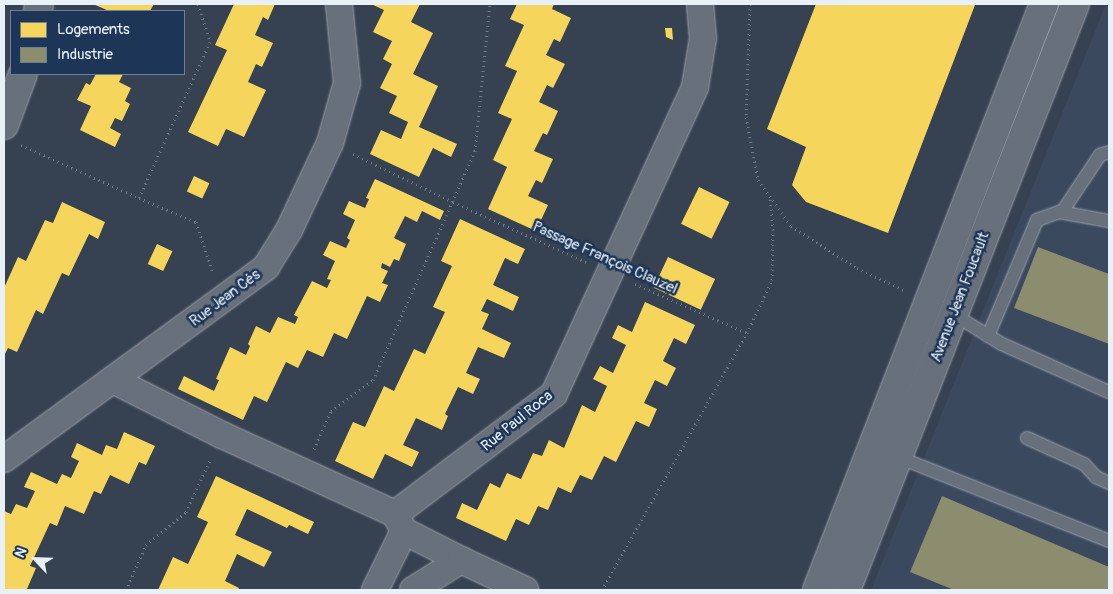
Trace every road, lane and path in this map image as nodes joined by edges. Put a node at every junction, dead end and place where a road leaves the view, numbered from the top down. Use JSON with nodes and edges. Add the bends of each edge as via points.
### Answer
{"nodes":[{"id":1,"x":198,"y":4,"type":"edge"},
{"id":2,"x":339,"y":4,"type":"edge"},
{"id":3,"x":490,"y":4,"type":"edge"},
{"id":4,"x":700,"y":4,"type":"edge"},
{"id":5,"x":750,"y":4,"type":"edge"},
{"id":6,"x":1044,"y":4,"type":"edge"},
{"id":7,"x":1075,"y":4,"type":"edge"},
{"id":8,"x":23,"y":75,"type":"edge"},
{"id":9,"x":8,"y":133,"type":"edge"},
{"id":10,"x":330,"y":143,"type":"junction"},
{"id":11,"x":1109,"y":152,"type":"edge"},
{"id":12,"x":770,"y":197,"type":"junction"},
{"id":13,"x":139,"y":198,"type":"junction"},
{"id":14,"x":454,"y":202,"type":"junction"},
{"id":15,"x":1062,"y":212,"type":"junction"},
{"id":16,"x":1109,"y":221,"type":"edge"},
{"id":17,"x":611,"y":273,"type":"junction"},
{"id":18,"x":221,"y":301,"type":"junction"},
{"id":19,"x":928,"y":302,"type":"junction"},
{"id":20,"x":953,"y":314,"type":"junction"},
{"id":21,"x":747,"y":333,"type":"junction"},
{"id":22,"x":988,"y":336,"type":"junction"},
{"id":23,"x":113,"y":380,"type":"junction"},
{"id":24,"x":1109,"y":392,"type":"edge"},
{"id":25,"x":222,"y":435,"type":"junction"},
{"id":26,"x":1027,"y":438,"type":"dead end"},
{"id":27,"x":898,"y":457,"type":"junction"},
{"id":28,"x":4,"y":459,"type":"edge"},
{"id":29,"x":304,"y":472,"type":"junction"},
{"id":30,"x":1109,"y":483,"type":"edge"},
{"id":31,"x":399,"y":522,"type":"junction"},
{"id":32,"x":1109,"y":541,"type":"edge"},
{"id":33,"x":461,"y":560,"type":"junction"},
{"id":34,"x":126,"y":590,"type":"edge"},
{"id":35,"x":375,"y":590,"type":"edge"},
{"id":36,"x":413,"y":590,"type":"edge"},
{"id":37,"x":526,"y":590,"type":"edge"},
{"id":38,"x":602,"y":590,"type":"edge"},
{"id":39,"x":817,"y":590,"type":"edge"},
{"id":40,"x":846,"y":590,"type":"edge"}],
"edges":[{"from":1,"to":13,"type":"path","via":[[210,42]]},
{"from":2,"to":10,"type":"street","name":"Rue Jean Cés","via":[[347,83]]},
{"from":3,"to":14,"type":"path","via":[[475,151]]},
{"from":4,"to":17,"type":"street","name":"Rue Paul Roca","via":[[703,38],[695,87]]},
{"from":5,"to":12,"type":"path","via":[[746,117],[758,180]]},
{"from":6,"to":19,"type":"main road","name":"Avenue Jean Foucault"},
{"from":7,"to":20,"type":"main road","name":"Avenue Jean Foucault"},
{"from":8,"to":9,"type":"main road"},
{"from":9,"to":13,"type":"path"},
{"from":10,"to":14,"type":"path","name":"Passage François Clauzel"},
{"from":10,"to":18,"type":"street","name":"Rue Jean Cés","via":[[289,230],[266,267]]},
{"from":11,"to":15,"type":"lane","via":[[1100,156]]},
{"from":12,"to":19,"type":"path","via":[[791,226],[857,268]]},
{"from":12,"to":21,"type":"path","via":[[772,280]]},
{"from":13,"to":18,"type":"path","via":[[196,222]]},
{"from":14,"to":17,"type":"path","name":"Passage François Clauzel"},
{"from":14,"to":29,"type":"path","via":[[373,380],[331,412]]},
{"from":15,"to":16,"type":"lane"},
{"from":15,"to":22,"type":"lane","via":[[1037,220]]},
{"from":17,"to":21,"type":"path","name":"Passage François Clauzel"},
{"from":17,"to":31,"type":"street","name":"Rue Paul Roca","via":[[554,394]]},
{"from":18,"to":23,"type":"street","name":"Rue Jean Cés"},
{"from":19,"to":39,"type":"main road","name":"Avenue Jean Foucault"},
{"from":20,"to":22,"type":"lane"},
{"from":20,"to":27,"type":"main road","name":"Avenue Jean Foucault"},
{"from":21,"to":38,"type":"path"},
{"from":22,"to":24,"type":"lane"},
{"from":23,"to":25,"type":"street"},
{"from":23,"to":28,"type":"street","name":"Rue Jean Cés"},
{"from":25,"to":29,"type":"street"},
{"from":25,"to":34,"type":"path","via":[[186,512],[146,545]]},
{"from":26,"to":30,"type":"lane","via":[[1084,464],[1096,477]]},
{"from":27,"to":32,"type":"lane"},
{"from":27,"to":40,"type":"main road","name":"Avenue Jean Foucault"},
{"from":29,"to":31,"type":"street"},
{"from":31,"to":33,"type":"street"},
{"from":31,"to":35,"type":"street"},
{"from":33,"to":36,"type":"street"},
{"from":33,"to":37,"type":"street"}]}
